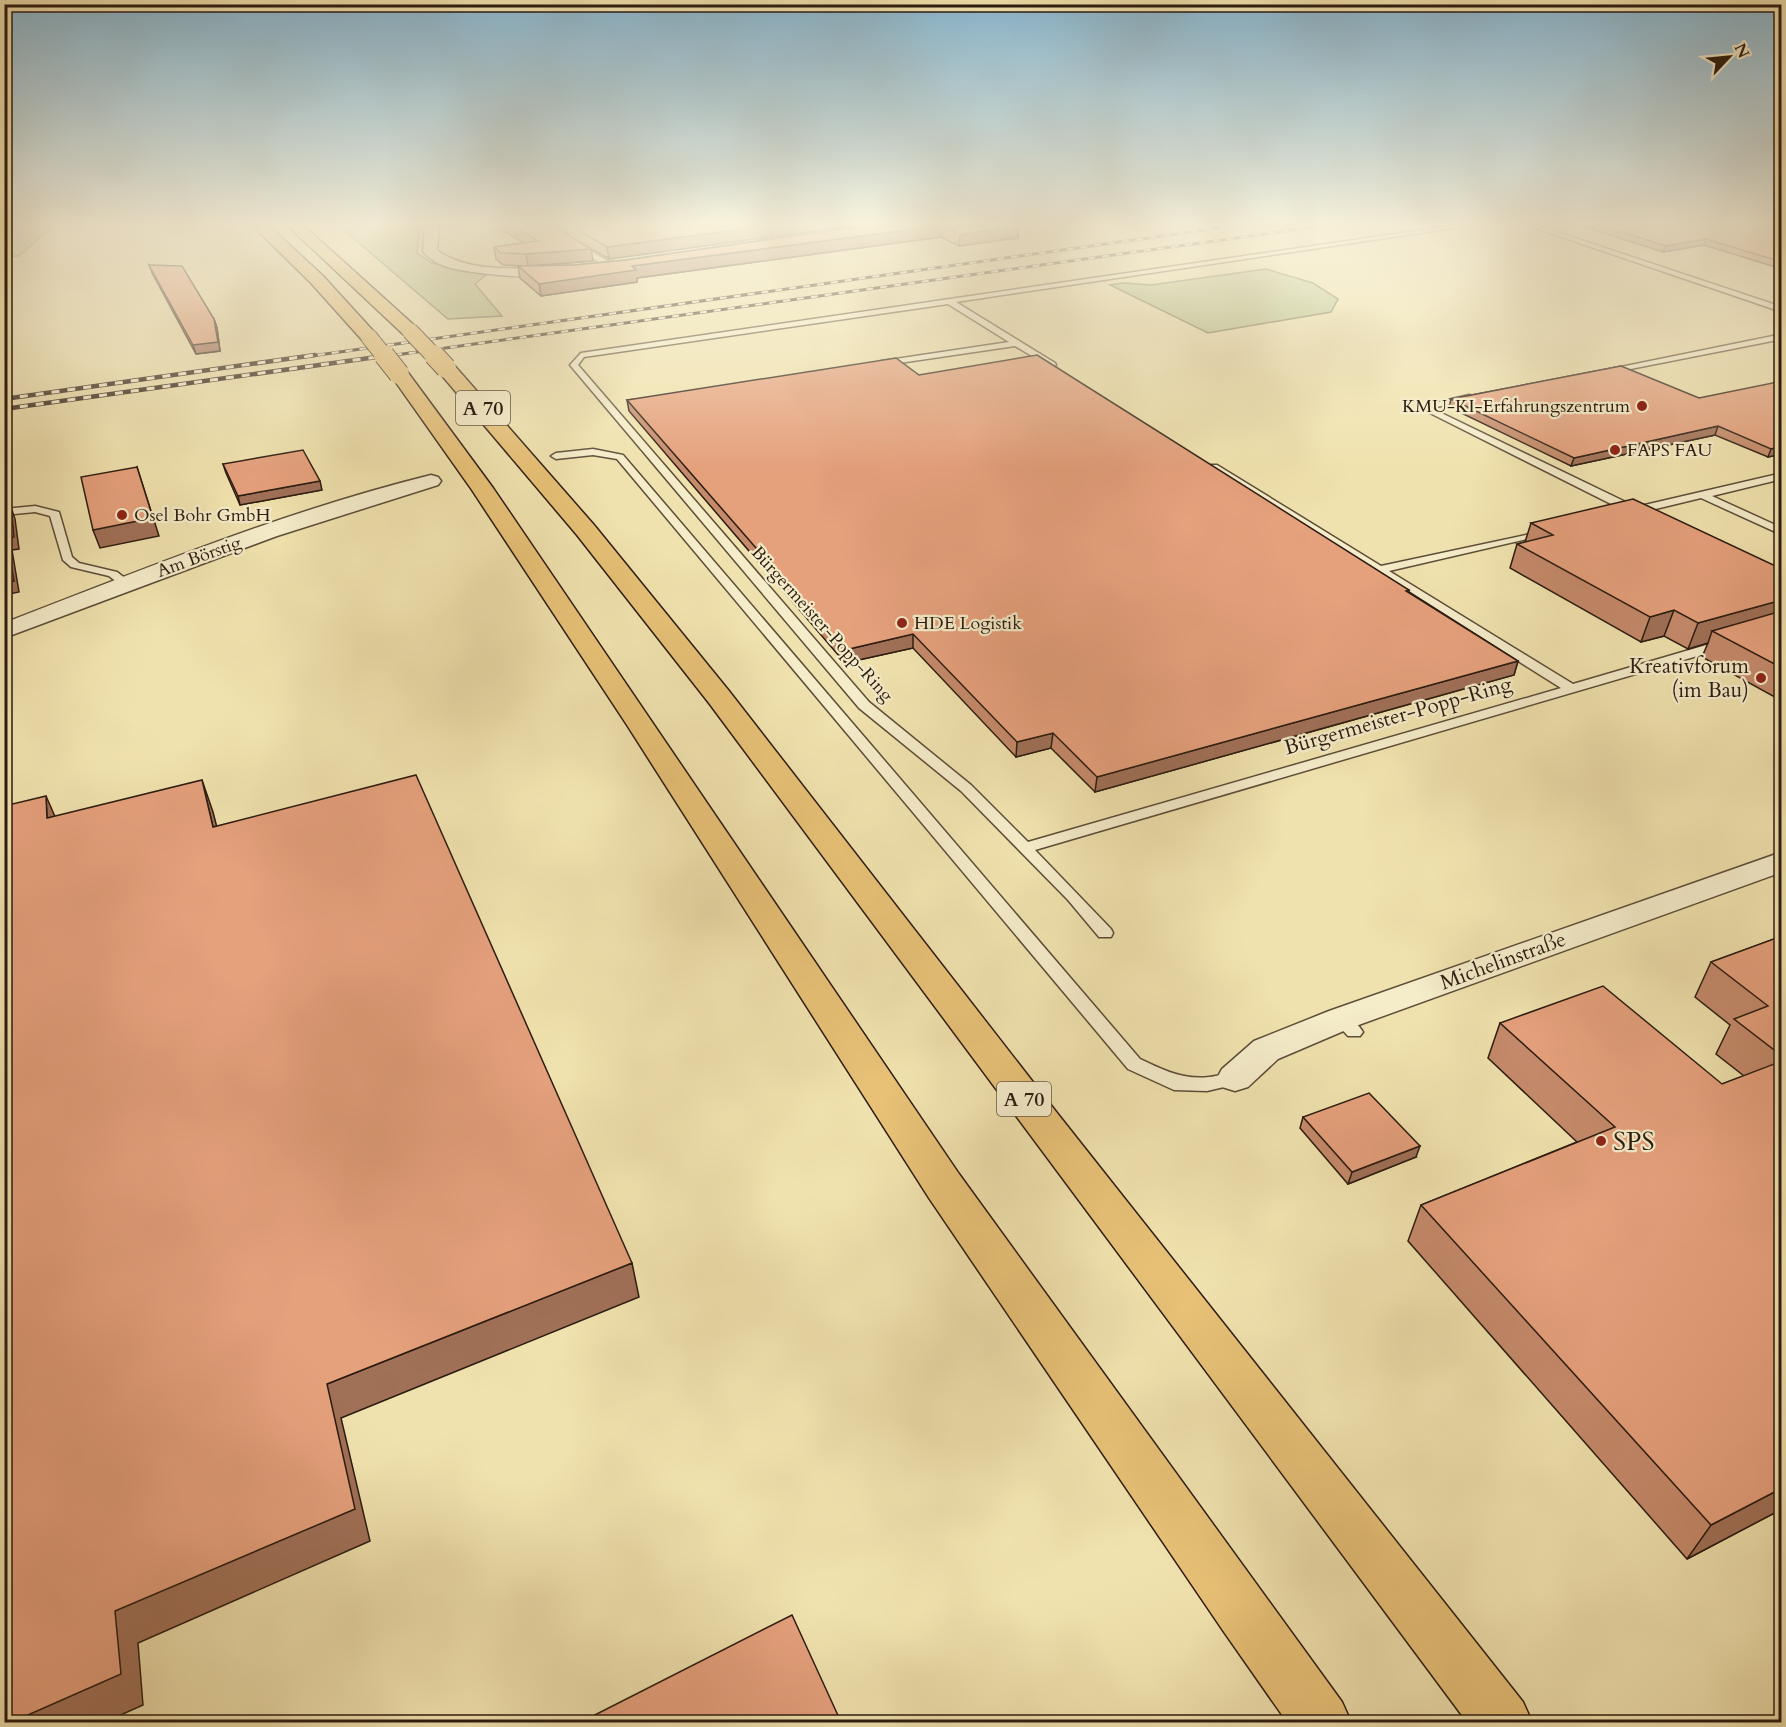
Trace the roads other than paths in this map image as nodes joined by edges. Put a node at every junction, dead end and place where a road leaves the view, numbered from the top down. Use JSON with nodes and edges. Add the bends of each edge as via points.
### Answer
{"nodes":[{"id":1,"x":343,"y":307,"type":"edge"},
{"id":2,"x":383,"y":307,"type":"edge"},
{"id":3,"x":918,"y":307,"type":"edge"},
{"id":4,"x":957,"y":307,"type":"edge"},
{"id":5,"x":1782,"y":336,"type":"edge"},
{"id":6,"x":1016,"y":343,"type":"junction"},
{"id":7,"x":877,"y":365,"type":"edge"},
{"id":8,"x":1596,"y":373,"type":"edge"},
{"id":9,"x":1066,"y":375,"type":"edge"},
{"id":10,"x":1480,"y":395,"type":"edge"},
{"id":11,"x":539,"y":460,"type":"junction"},
{"id":12,"x":1208,"y":463,"type":"edge"},
{"id":13,"x":1782,"y":476,"type":"edge"},
{"id":14,"x":432,"y":481,"type":"dead end"},
{"id":15,"x":1702,"y":495,"type":"junction"},
{"id":16,"x":4,"y":512,"type":"edge"},
{"id":17,"x":1623,"y":514,"type":"edge"},
{"id":18,"x":1637,"y":517,"type":"junction"},
{"id":19,"x":1553,"y":530,"type":"edge"},
{"id":20,"x":1782,"y":532,"type":"edge"},
{"id":21,"x":1379,"y":570,"type":"junction"},
{"id":22,"x":126,"y":584,"type":"junction"},
{"id":23,"x":4,"y":631,"type":"edge"},
{"id":24,"x":1737,"y":640,"type":"edge"},
{"id":25,"x":1570,"y":688,"type":"junction"},
{"id":26,"x":1024,"y":848,"type":"junction"},
{"id":27,"x":1782,"y":861,"type":"edge"},
{"id":28,"x":1105,"y":933,"type":"dead end"},
{"id":29,"x":1235,"y":1078,"type":"joint"},
{"id":30,"x":1322,"y":1722,"type":"edge"},
{"id":31,"x":1503,"y":1722,"type":"edge"}],
"edges":[{"from":1,"to":30,"type":"highway","number":"A 70","bridge":true,"via":[[399,374],[471,473],[944,1186]]},
{"from":2,"to":11,"type":"highway","number":"A 70","bridge":true},
{"from":3,"to":26,"type":"lane","name":"Bürgermeister-Popp-Ring","via":[[581,355],[574,365],[616,406],[864,705],[966,788]]},
{"from":4,"to":6,"type":"lane"},
{"from":5,"to":8,"type":"lane"},
{"from":6,"to":7,"type":"lane"},
{"from":6,"to":9,"type":"lane"},
{"from":10,"to":18,"type":"lane","via":[[1422,407]]},
{"from":11,"to":29,"type":"lane","via":[[593,452],[620,457],[1134,1064],[1174,1083],[1207,1084]]},
{"from":11,"to":31,"type":"highway","number":"A 70"},
{"from":12,"to":21,"type":"lane","name":"Bürgermeister-Popp-Ring"},
{"from":13,"to":15,"type":"lane"},
{"from":14,"to":22,"type":"street","name":"Am Börstig","via":[[337,507]]},
{"from":15,"to":18,"type":"lane"},
{"from":15,"to":20,"type":"lane"},
{"from":16,"to":22,"type":"lane","via":[[35,508],[55,514],[67,558],[75,566],[113,574]]},
{"from":17,"to":18,"type":"lane"},
{"from":19,"to":21,"type":"lane"},
{"from":21,"to":25,"type":"lane","name":"Bürgermeister-Popp-Ring"},
{"from":22,"to":23,"type":"street","name":"Am Börstig"},
{"from":24,"to":25,"type":"lane"},
{"from":25,"to":26,"type":"lane","name":"Bürgermeister-Popp-Ring"},
{"from":26,"to":28,"type":"lane","name":"Bürgermeister-Popp-Ring"},
{"from":27,"to":29,"type":"street","name":"Michelinstraße","via":[[1348,1025],[1266,1050]]}]}
